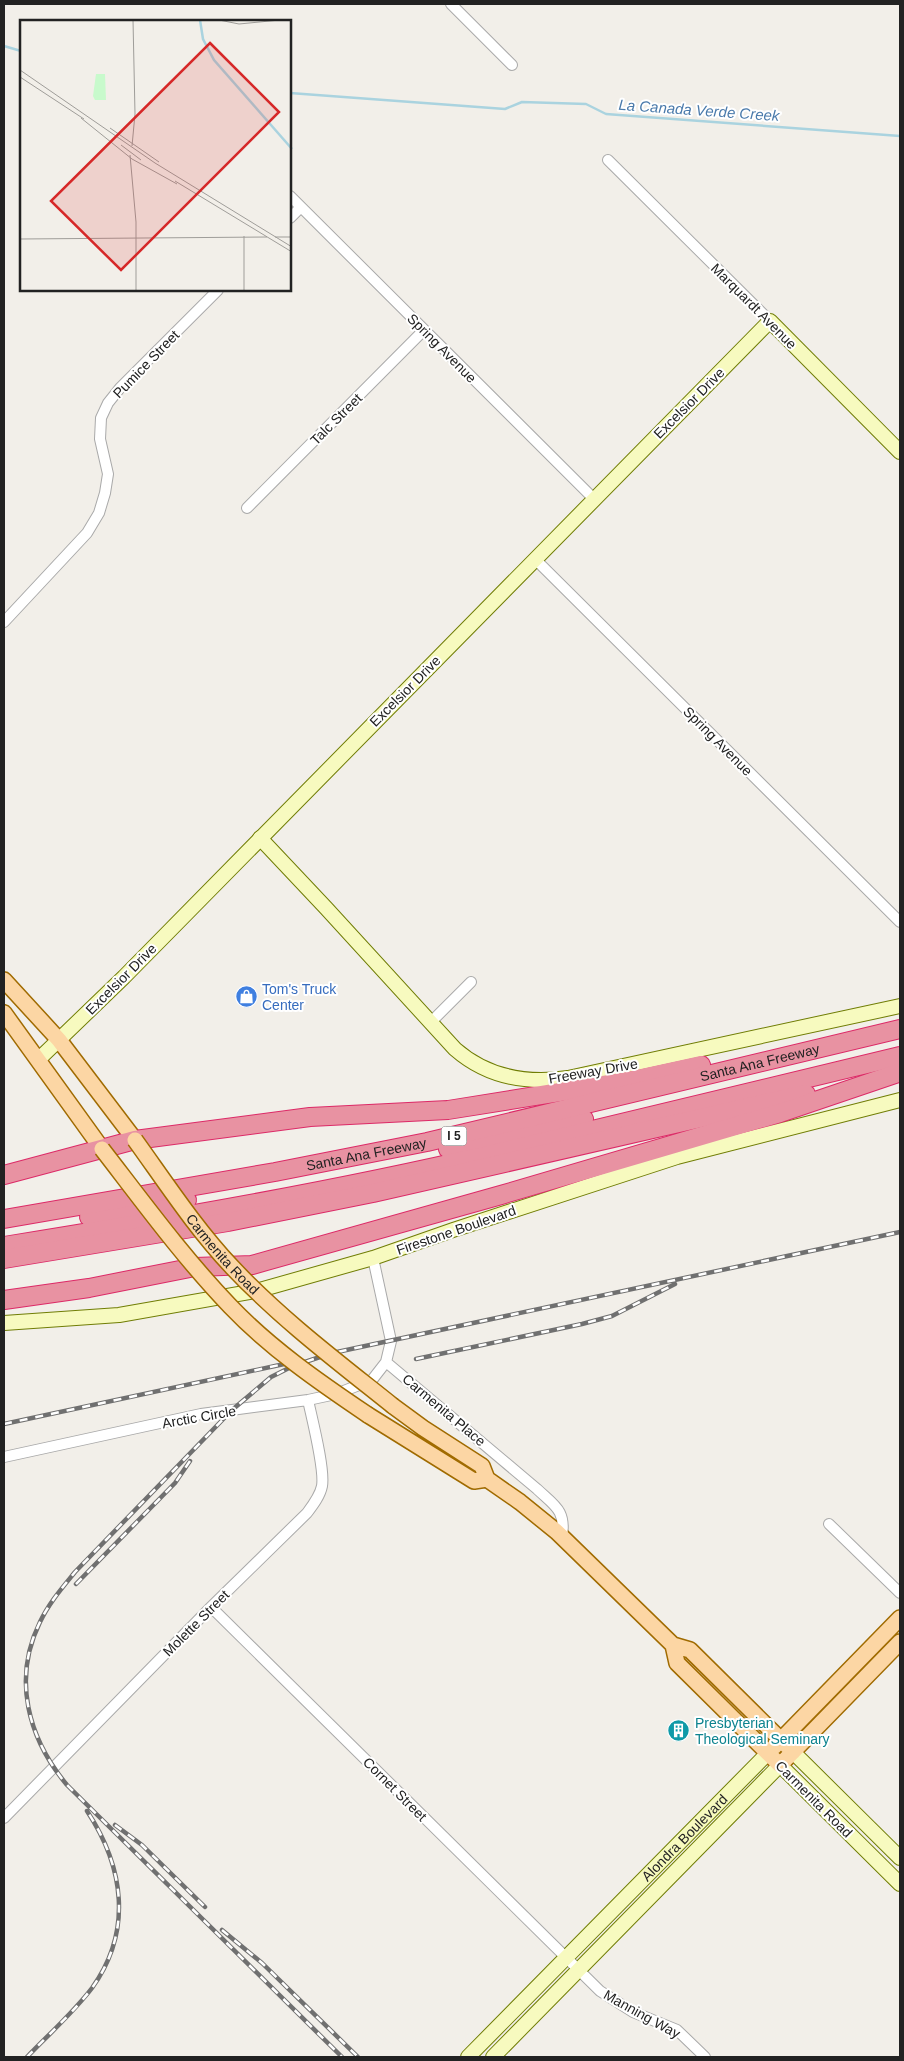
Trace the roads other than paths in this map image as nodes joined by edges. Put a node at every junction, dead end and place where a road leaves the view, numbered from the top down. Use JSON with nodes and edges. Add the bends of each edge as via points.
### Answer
{"nodes":[{"id":1,"x":451,"y":4,"type":"edge"},
{"id":2,"x":512,"y":65,"type":"dead end"},
{"id":3,"x":608,"y":160,"type":"dead end"},
{"id":4,"x":291,"y":197,"type":"edge"},
{"id":5,"x":301,"y":207,"type":"junction"},
{"id":6,"x":291,"y":217,"type":"edge"},
{"id":7,"x":217,"y":291,"type":"edge"},
{"id":8,"x":770,"y":321,"type":"junction"},
{"id":9,"x":424,"y":330,"type":"junction"},
{"id":10,"x":900,"y":452,"type":"edge"},
{"id":11,"x":594,"y":499,"type":"junction"},
{"id":12,"x":247,"y":508,"type":"dead end"},
{"id":13,"x":535,"y":559,"type":"junction"},
{"id":14,"x":6,"y":616,"type":"edge"},
{"id":15,"x":260,"y":838,"type":"junction"},
{"id":16,"x":900,"y":922,"type":"edge"},
{"id":17,"x":4,"y":980,"type":"edge"},
{"id":18,"x":471,"y":982,"type":"dead end"},
{"id":19,"x":900,"y":1006,"type":"edge"},
{"id":20,"x":4,"y":1013,"type":"edge"},
{"id":21,"x":430,"y":1023,"type":"junction"},
{"id":22,"x":900,"y":1029,"type":"edge"},
{"id":23,"x":58,"y":1040,"type":"junction"},
{"id":24,"x":900,"y":1044,"type":"edge"},
{"id":25,"x":39,"y":1059,"type":"junction"},
{"id":26,"x":900,"y":1067,"type":"edge"},
{"id":27,"x":900,"y":1100,"type":"edge"},
{"id":28,"x":135,"y":1140,"type":"junction"},
{"id":29,"x":102,"y":1149,"type":"junction"},
{"id":30,"x":4,"y":1175,"type":"edge"},
{"id":31,"x":4,"y":1219,"type":"edge"},
{"id":32,"x":4,"y":1231,"type":"edge"},
{"id":33,"x":4,"y":1246,"type":"edge"},
{"id":34,"x":373,"y":1258,"type":"junction"},
{"id":35,"x":4,"y":1259,"type":"edge"},
{"id":36,"x":231,"y":1266,"type":"junction"},
{"id":37,"x":195,"y":1268,"type":"junction"},
{"id":38,"x":6,"y":1299,"type":"edge"},
{"id":39,"x":4,"y":1323,"type":"edge"},
{"id":40,"x":386,"y":1362,"type":"junction"},
{"id":41,"x":308,"y":1400,"type":"junction"},
{"id":42,"x":4,"y":1457,"type":"edge"},
{"id":43,"x":487,"y":1479,"type":"junction"},
{"id":44,"x":828,"y":1524,"type":"dead end"},
{"id":45,"x":562,"y":1537,"type":"junction"},
{"id":46,"x":900,"y":1593,"type":"edge"},
{"id":47,"x":211,"y":1608,"type":"junction"},
{"id":48,"x":900,"y":1618,"type":"edge"},
{"id":49,"x":900,"y":1642,"type":"edge"},
{"id":50,"x":674,"y":1645,"type":"junction"},
{"id":51,"x":781,"y":1740,"type":"junction"},
{"id":52,"x":793,"y":1752,"type":"junction"},
{"id":53,"x":768,"y":1753,"type":"junction"},
{"id":54,"x":780,"y":1765,"type":"junction"},
{"id":55,"x":4,"y":1818,"type":"edge"},
{"id":56,"x":900,"y":1858,"type":"edge"},
{"id":57,"x":900,"y":1884,"type":"edge"},
{"id":58,"x":566,"y":1958,"type":"junction"},
{"id":59,"x":579,"y":1970,"type":"junction"},
{"id":60,"x":468,"y":2057,"type":"edge"},
{"id":61,"x":493,"y":2057,"type":"edge"},
{"id":62,"x":704,"y":2057,"type":"edge"}],
"edges":[{"from":1,"to":2,"type":"street"},
{"from":3,"to":8,"type":"street","name":"Marquardt Avenue"},
{"from":4,"to":5,"type":"street","name":"Spring Avenue"},
{"from":5,"to":6,"type":"street"},
{"from":5,"to":9,"type":"street","name":"Spring Avenue"},
{"from":7,"to":14,"type":"street","name":"Pumice Street","via":[[108,403],[102,418],[100,439],[108,474],[99,513],[84,537]]},
{"from":8,"to":10,"type":"street","name":"Marquardt Avenue"},
{"from":8,"to":11,"type":"street","name":"Excelsior Drive"},
{"from":9,"to":11,"type":"street","name":"Spring Avenue"},
{"from":9,"to":12,"type":"street","name":"Talc Street"},
{"from":11,"to":13,"type":"street","name":"Excelsior Drive"},
{"from":13,"to":15,"type":"street","name":"Excelsior Drive"},
{"from":13,"to":16,"type":"street","name":"Spring Avenue"},
{"from":15,"to":21,"type":"street","name":"Freeway Drive"},
{"from":15,"to":23,"type":"street","name":"Excelsior Drive"},
{"from":17,"to":23,"type":"main road","name":"Carmenita Road"},
{"from":18,"to":21,"type":"street"},
{"from":19,"to":21,"type":"street","name":"Freeway Drive","via":[[548,1081],[519,1079],[480,1066],[455,1050]]},
{"from":20,"to":25,"type":"main road","name":"Carmenita Road"},
{"from":22,"to":28,"type":"highway","via":[[778,1048],[628,1081],[448,1110],[310,1116]]},
{"from":22,"to":31,"type":"highway","name":"Santa Ana Freeway","number":"I 5","via":[[427,1142]]},
{"from":23,"to":25,"type":"street","name":"Excelsior Drive"},
{"from":23,"to":28,"type":"main road","name":"Carmenita Road"},
{"from":24,"to":32,"type":"highway","via":[[481,1142],[242,1190]]},
{"from":25,"to":29,"type":"main road","name":"Carmenita Road"},
{"from":26,"to":33,"type":"highway","via":[[363,1182]]},
{"from":26,"to":35,"type":"highway","via":[[373,1193],[228,1222]]},
{"from":26,"to":36,"type":"highway","via":[[780,1113],[252,1265]]},
{"from":27,"to":34,"type":"street","name":"Firestone Boulevard","via":[[677,1157]]},
{"from":28,"to":29,"type":"highway"},
{"from":28,"to":36,"type":"main road","name":"Carmenita Road","bridge":true},
{"from":29,"to":30,"type":"highway"},
{"from":29,"to":37,"type":"main road","name":"Carmenita Road","bridge":true},
{"from":34,"to":39,"type":"street","name":"Firestone Boulevard","via":[[200,1302],[119,1315]]},
{"from":34,"to":40,"type":"street","via":[[391,1341]]},
{"from":36,"to":37,"type":"highway"},
{"from":36,"to":43,"type":"main road","name":"Carmenita Road","bridge":true,"via":[[302,1334],[393,1406],[482,1466]]},
{"from":37,"to":38,"type":"highway","via":[[89,1288]]},
{"from":37,"to":43,"type":"main road","name":"Carmenita Road","bridge":true,"via":[[273,1346],[320,1382],[474,1481]]},
{"from":40,"to":41,"type":"street","name":"Arctic Circle","via":[[372,1380],[336,1394]]},
{"from":40,"to":45,"type":"street","name":"Carmenita Place","via":[[554,1505],[564,1518]]},
{"from":41,"to":42,"type":"street","name":"Arctic Circle","via":[[201,1414]]},
{"from":41,"to":47,"type":"street","name":"Molette Street","via":[[322,1470],[322,1486],[316,1500],[306,1514]]},
{"from":43,"to":45,"type":"main road","name":"Carmenita Road"},
{"from":44,"to":46,"type":"street"},
{"from":45,"to":50,"type":"main road","name":"Carmenita Road"},
{"from":47,"to":55,"type":"street","name":"Molette Street"},
{"from":47,"to":58,"type":"street","name":"Cornet Street"},
{"from":48,"to":51,"type":"main road","name":"Alondra Boulevard"},
{"from":49,"to":52,"type":"main road","name":"Alondra Boulevard"},
{"from":50,"to":51,"type":"main road","name":"Carmenita Road","via":[[690,1650]]},
{"from":50,"to":53,"type":"main road","name":"Carmenita Road","via":[[677,1663]]},
{"from":51,"to":52,"type":"main road","name":"Carmenita Road"},
{"from":51,"to":53,"type":"main road","name":"Alondra Boulevard"},
{"from":52,"to":54,"type":"main road","name":"Alondra Boulevard"},
{"from":52,"to":56,"type":"street","name":"Carmenita Road"},
{"from":53,"to":54,"type":"main road","name":"Carmenita Road"},
{"from":53,"to":58,"type":"street","name":"Alondra Boulevard"},
{"from":54,"to":57,"type":"street","name":"Carmenita Road"},
{"from":54,"to":59,"type":"street","name":"Alondra Boulevard"},
{"from":58,"to":59,"type":"street","name":"Cornet Street"},
{"from":58,"to":60,"type":"street","name":"Alondra Boulevard"},
{"from":59,"to":61,"type":"street","name":"Alondra Boulevard"},
{"from":59,"to":62,"type":"street","name":"Manning Way","via":[[613,2001],[677,2030]]}]}
